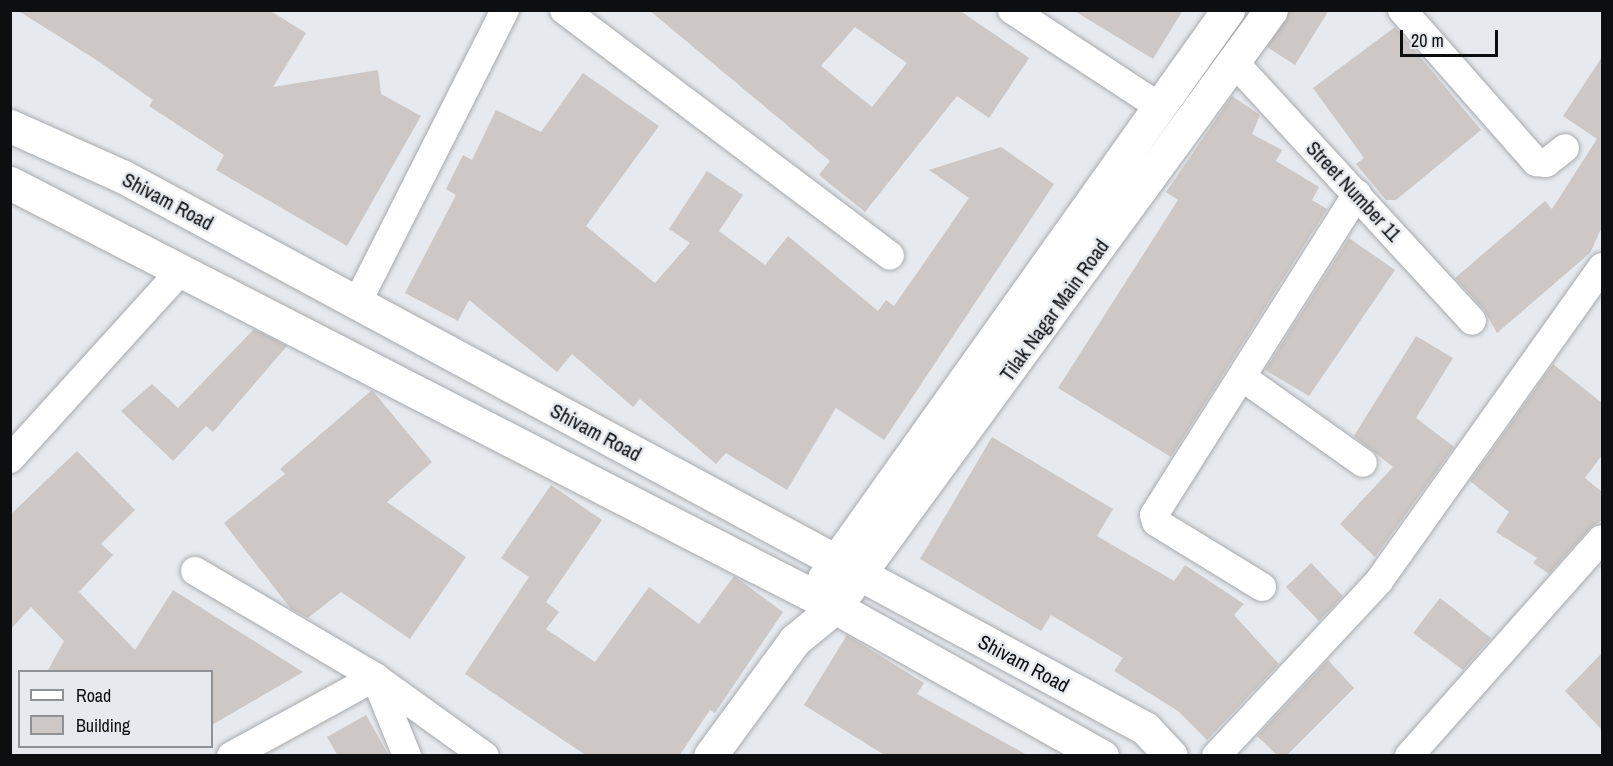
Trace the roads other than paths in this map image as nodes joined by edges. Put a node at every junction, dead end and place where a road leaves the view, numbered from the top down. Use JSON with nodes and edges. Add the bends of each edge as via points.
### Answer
{"nodes":[{"id":1,"x":505,"y":10,"type":"edge"},
{"id":2,"x":564,"y":10,"type":"edge"},
{"id":3,"x":1012,"y":10,"type":"edge"},
{"id":4,"x":1228,"y":10,"type":"edge"},
{"id":5,"x":1271,"y":10,"type":"edge"},
{"id":6,"x":1402,"y":10,"type":"edge"},
{"id":7,"x":1235,"y":63,"type":"junction"},
{"id":8,"x":1161,"y":108,"type":"junction"},
{"id":9,"x":10,"y":126,"type":"edge"},
{"id":10,"x":1565,"y":148,"type":"dead end"},
{"id":11,"x":10,"y":183,"type":"edge"},
{"id":12,"x":1358,"y":194,"type":"junction"},
{"id":13,"x":890,"y":256,"type":"dead end"},
{"id":14,"x":1602,"y":267,"type":"edge"},
{"id":15,"x":182,"y":269,"type":"junction"},
{"id":16,"x":357,"y":303,"type":"junction"},
{"id":17,"x":1472,"y":321,"type":"dead end"},
{"id":18,"x":1242,"y":377,"type":"junction"},
{"id":19,"x":10,"y":459,"type":"edge"},
{"id":20,"x":1363,"y":463,"type":"dead end"},
{"id":21,"x":1602,"y":539,"type":"edge"},
{"id":22,"x":848,"y":568,"type":"junction"},
{"id":23,"x":195,"y":571,"type":"dead end"},
{"id":24,"x":1262,"y":587,"type":"dead end"},
{"id":25,"x":823,"y":601,"type":"junction"},
{"id":26,"x":375,"y":677,"type":"junction"},
{"id":27,"x":1084,"y":752,"type":"edge"},
{"id":28,"x":231,"y":756,"type":"edge"},
{"id":29,"x":408,"y":756,"type":"edge"},
{"id":30,"x":485,"y":756,"type":"edge"},
{"id":31,"x":710,"y":756,"type":"edge"},
{"id":32,"x":1171,"y":756,"type":"edge"},
{"id":33,"x":1216,"y":756,"type":"edge"},
{"id":34,"x":1409,"y":756,"type":"edge"}],
"edges":[{"from":1,"to":16,"type":"street"},
{"from":2,"to":13,"type":"street"},
{"from":3,"to":8,"type":"street"},
{"from":4,"to":8,"type":"main road","name":"Tilak Nagar Main Road"},
{"from":5,"to":7,"type":"main road","name":"Tilak Nagar Main Road"},
{"from":6,"to":10,"type":"street","via":[[1536,162],[1546,163]]},
{"from":7,"to":12,"type":"street","name":"Street Number 11"},
{"from":7,"to":22,"type":"main road","name":"Tilak Nagar Main Road"},
{"from":8,"to":22,"type":"main road","name":"Tilak Nagar Main Road"},
{"from":9,"to":16,"type":"main road","name":"Shivam Road","via":[[123,176]]},
{"from":11,"to":15,"type":"main road"},
{"from":12,"to":17,"type":"street","name":"Street Number 11"},
{"from":12,"to":18,"type":"street"},
{"from":14,"to":33,"type":"street","via":[[1379,581]]},
{"from":15,"to":19,"type":"street"},
{"from":15,"to":25,"type":"main road"},
{"from":16,"to":22,"type":"main road","name":"Shivam Road"},
{"from":18,"to":20,"type":"street"},
{"from":18,"to":24,"type":"street","via":[[1154,515],[1156,522]]},
{"from":21,"to":34,"type":"street"},
{"from":22,"to":25,"type":"main road","name":"Tilak Nagar Main Road"},
{"from":22,"to":32,"type":"main road","name":"Shivam Road","via":[[1144,729]]},
{"from":23,"to":26,"type":"street"},
{"from":25,"to":27,"type":"main road"},
{"from":25,"to":31,"type":"main road","name":"Tilak Nagar Main Road"},
{"from":26,"to":28,"type":"street"},
{"from":26,"to":29,"type":"street"},
{"from":26,"to":30,"type":"street"}]}
